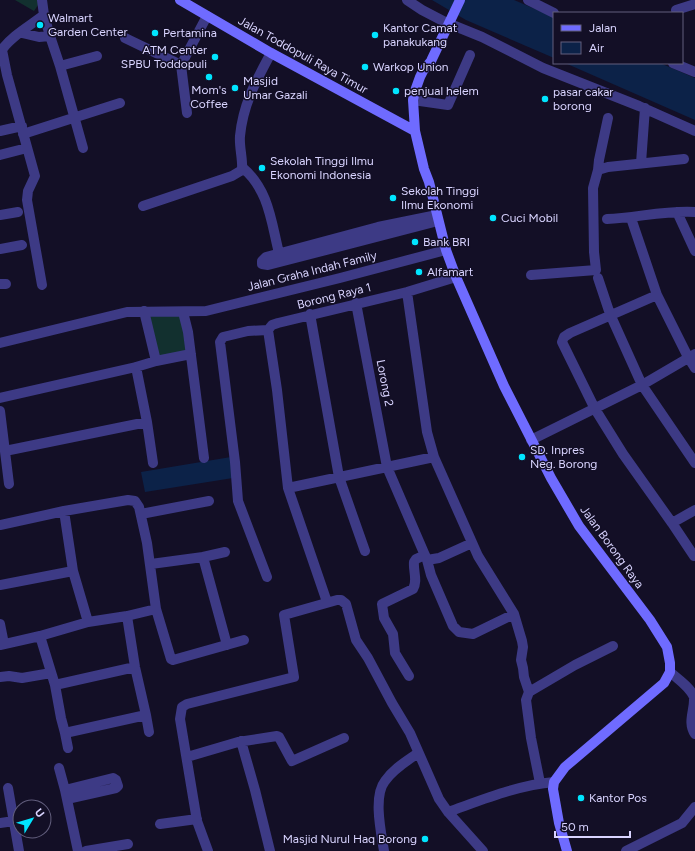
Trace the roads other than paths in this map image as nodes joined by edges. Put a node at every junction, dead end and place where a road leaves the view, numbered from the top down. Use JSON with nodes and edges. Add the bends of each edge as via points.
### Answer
{"nodes":[{"id":1,"x":42,"y":0,"type":"edge"},
{"id":2,"x":180,"y":0,"type":"edge"},
{"id":3,"x":407,"y":0,"type":"edge"},
{"id":4,"x":455,"y":0,"type":"edge"},
{"id":5,"x":460,"y":0,"type":"edge"},
{"id":6,"x":528,"y":0,"type":"edge"},
{"id":7,"x":695,"y":4,"type":"edge"},
{"id":8,"x":676,"y":10,"type":"dead end"},
{"id":9,"x":553,"y":12,"type":"edge"},
{"id":10,"x":44,"y":15,"type":"junction"},
{"id":11,"x":207,"y":16,"type":"junction"},
{"id":12,"x":448,"y":20,"type":"junction"},
{"id":13,"x":22,"y":33,"type":"junction"},
{"id":14,"x":50,"y":36,"type":"junction"},
{"id":15,"x":125,"y":38,"type":"dead end"},
{"id":16,"x":271,"y":53,"type":"junction"},
{"id":17,"x":470,"y":55,"type":"dead end"},
{"id":18,"x":97,"y":56,"type":"dead end"},
{"id":19,"x":181,"y":64,"type":"junction"},
{"id":20,"x":675,"y":64,"type":"edge"},
{"id":21,"x":60,"y":66,"type":"junction"},
{"id":22,"x":695,"y":72,"type":"edge"},
{"id":23,"x":3,"y":76,"type":"edge"},
{"id":24,"x":413,"y":100,"type":"junction"},
{"id":25,"x":120,"y":103,"type":"dead end"},
{"id":26,"x":645,"y":108,"type":"junction"},
{"id":27,"x":187,"y":113,"type":"dead end"},
{"id":28,"x":74,"y":118,"type":"junction"},
{"id":29,"x":608,"y":118,"type":"dead end"},
{"id":30,"x":22,"y":130,"type":"junction"},
{"id":31,"x":695,"y":130,"type":"edge"},
{"id":32,"x":0,"y":131,"type":"edge"},
{"id":33,"x":415,"y":131,"type":"junction"},
{"id":34,"x":27,"y":148,"type":"junction"},
{"id":35,"x":83,"y":148,"type":"dead end"},
{"id":36,"x":0,"y":155,"type":"edge"},
{"id":37,"x":684,"y":159,"type":"dead end"},
{"id":38,"x":641,"y":163,"type":"junction"},
{"id":39,"x":242,"y":167,"type":"junction"},
{"id":40,"x":598,"y":170,"type":"junction"},
{"id":41,"x":143,"y":206,"type":"dead end"},
{"id":42,"x":18,"y":212,"type":"dead end"},
{"id":43,"x":677,"y":212,"type":"junction"},
{"id":44,"x":695,"y":212,"type":"edge"},
{"id":45,"x":0,"y":215,"type":"edge"},
{"id":46,"x":438,"y":218,"type":"junction"},
{"id":47,"x":631,"y":218,"type":"junction"},
{"id":48,"x":607,"y":219,"type":"dead end"},
{"id":49,"x":22,"y":245,"type":"dead end"},
{"id":50,"x":0,"y":249,"type":"edge"},
{"id":51,"x":446,"y":250,"type":"junction"},
{"id":52,"x":695,"y":251,"type":"edge"},
{"id":53,"x":279,"y":254,"type":"junction"},
{"id":54,"x":531,"y":275,"type":"dead end"},
{"id":55,"x":456,"y":277,"type":"junction"},
{"id":56,"x":598,"y":278,"type":"dead end"},
{"id":57,"x":42,"y":285,"type":"dead end"},
{"id":58,"x":407,"y":292,"type":"junction"},
{"id":59,"x":657,"y":295,"type":"junction"},
{"id":60,"x":356,"y":303,"type":"junction"},
{"id":61,"x":144,"y":311,"type":"junction"},
{"id":62,"x":184,"y":312,"type":"junction"},
{"id":63,"x":310,"y":314,"type":"junction"},
{"id":64,"x":610,"y":314,"type":"junction"},
{"id":65,"x":268,"y":330,"type":"junction"},
{"id":66,"x":0,"y":343,"type":"edge"},
{"id":67,"x":191,"y":354,"type":"junction"},
{"id":68,"x":692,"y":355,"type":"edge"},
{"id":69,"x":156,"y":361,"type":"junction"},
{"id":70,"x":136,"y":367,"type":"junction"},
{"id":71,"x":695,"y":368,"type":"edge"},
{"id":72,"x":642,"y":385,"type":"junction"},
{"id":73,"x":0,"y":398,"type":"edge"},
{"id":74,"x":595,"y":409,"type":"junction"},
{"id":75,"x":0,"y":411,"type":"edge"},
{"id":76,"x":147,"y":422,"type":"junction"},
{"id":77,"x":531,"y":440,"type":"junction"},
{"id":78,"x":5,"y":451,"type":"junction"},
{"id":79,"x":434,"y":457,"type":"junction"},
{"id":80,"x":204,"y":458,"type":"dead end"},
{"id":81,"x":153,"y":463,"type":"dead end"},
{"id":82,"x":695,"y":463,"type":"edge"},
{"id":83,"x":387,"y":467,"type":"junction"},
{"id":84,"x":339,"y":477,"type":"junction"},
{"id":85,"x":9,"y":484,"type":"dead end"},
{"id":86,"x":288,"y":488,"type":"junction"},
{"id":87,"x":209,"y":501,"type":"dead end"},
{"id":88,"x":695,"y":510,"type":"edge"},
{"id":89,"x":64,"y":511,"type":"junction"},
{"id":90,"x":141,"y":514,"type":"junction"},
{"id":91,"x":672,"y":522,"type":"junction"},
{"id":92,"x":0,"y":525,"type":"edge"},
{"id":93,"x":472,"y":543,"type":"junction"},
{"id":94,"x":366,"y":551,"type":"dead end"},
{"id":95,"x":225,"y":552,"type":"dead end"},
{"id":96,"x":694,"y":556,"type":"edge"},
{"id":97,"x":203,"y":557,"type":"junction"},
{"id":98,"x":426,"y":558,"type":"junction"},
{"id":99,"x":151,"y":564,"type":"junction"},
{"id":100,"x":73,"y":572,"type":"junction"},
{"id":101,"x":267,"y":577,"type":"dead end"},
{"id":102,"x":0,"y":585,"type":"edge"},
{"id":103,"x":327,"y":602,"type":"junction"},
{"id":104,"x":156,"y":609,"type":"junction"},
{"id":105,"x":514,"y":614,"type":"junction"},
{"id":106,"x":127,"y":616,"type":"junction"},
{"id":107,"x":88,"y":622,"type":"junction"},
{"id":108,"x":0,"y":624,"type":"edge"},
{"id":109,"x":40,"y":636,"type":"junction"},
{"id":110,"x":244,"y":640,"type":"dead end"},
{"id":111,"x":2,"y":644,"type":"edge"},
{"id":112,"x":227,"y":645,"type":"junction"},
{"id":113,"x":613,"y":646,"type":"dead end"},
{"id":114,"x":136,"y":667,"type":"junction"},
{"id":115,"x":670,"y":672,"type":"junction"},
{"id":116,"x":51,"y":673,"type":"junction"},
{"id":117,"x":409,"y":676,"type":"dead end"},
{"id":118,"x":0,"y":677,"type":"edge"},
{"id":119,"x":55,"y":685,"type":"junction"},
{"id":120,"x":693,"y":689,"type":"edge"},
{"id":121,"x":530,"y":692,"type":"junction"},
{"id":122,"x":146,"y":715,"type":"junction"},
{"id":123,"x":149,"y":732,"type":"dead end"},
{"id":124,"x":65,"y":733,"type":"junction"},
{"id":125,"x":695,"y":734,"type":"edge"},
{"id":126,"x":344,"y":738,"type":"dead end"},
{"id":127,"x":241,"y":741,"type":"junction"},
{"id":128,"x":68,"y":748,"type":"dead end"},
{"id":129,"x":418,"y":753,"type":"junction"},
{"id":130,"x":187,"y":757,"type":"junction"},
{"id":131,"x":58,"y":768,"type":"dead end"},
{"id":132,"x":554,"y":782,"type":"junction"},
{"id":133,"x":540,"y":783,"type":"junction"},
{"id":134,"x":8,"y":788,"type":"dead end"},
{"id":135,"x":695,"y":807,"type":"edge"},
{"id":136,"x":12,"y":810,"type":"edge"},
{"id":137,"x":448,"y":812,"type":"junction"},
{"id":138,"x":197,"y":819,"type":"junction"},
{"id":139,"x":12,"y":821,"type":"edge"},
{"id":140,"x":0,"y":823,"type":"edge"},
{"id":141,"x":160,"y":824,"type":"dead end"},
{"id":142,"x":18,"y":839,"type":"edge"},
{"id":143,"x":128,"y":844,"type":"dead end"},
{"id":144,"x":20,"y":851,"type":"edge"},
{"id":145,"x":78,"y":851,"type":"edge"},
{"id":146,"x":86,"y":851,"type":"edge"},
{"id":147,"x":208,"y":851,"type":"edge"},
{"id":148,"x":270,"y":851,"type":"edge"},
{"id":149,"x":384,"y":851,"type":"edge"},
{"id":150,"x":483,"y":851,"type":"edge"},
{"id":151,"x":567,"y":851,"type":"edge"},
{"id":152,"x":626,"y":851,"type":"edge"}],
"edges":[{"from":1,"to":10,"type":"street"},
{"from":2,"to":11,"type":"main road","name":"Jalan Toddopuli Raya Timur"},
{"from":3,"to":12,"type":"street","via":[[422,10]]},
{"from":4,"to":12,"type":"main road"},
{"from":5,"to":12,"type":"main road"},
{"from":6,"to":9,"type":"street"},
{"from":7,"to":8,"type":"street"},
{"from":10,"to":13,"type":"street"},
{"from":10,"to":14,"type":"street"},
{"from":11,"to":16,"type":"main road","name":"Jalan Toddopuli Raya Timur"},
{"from":11,"to":19,"type":"street"},
{"from":12,"to":24,"type":"main road","via":[[431,61],[423,71]]},
{"from":12,"to":26,"type":"street","via":[[543,68]]},
{"from":13,"to":14,"type":"street","via":[[39,37]]},
{"from":13,"to":23,"type":"street","via":[[2,50]]},
{"from":14,"to":21,"type":"street"},
{"from":15,"to":19,"type":"street"},
{"from":16,"to":33,"type":"main road","name":"Jalan Toddopuli Raya Timur"},
{"from":16,"to":39,"type":"street","via":[[254,85],[244,112],[240,138]]},
{"from":17,"to":24,"type":"street","via":[[448,105]]},
{"from":18,"to":21,"type":"street"},
{"from":19,"to":27,"type":"street"},
{"from":20,"to":22,"type":"street"},
{"from":21,"to":28,"type":"street"},
{"from":23,"to":30,"type":"street"},
{"from":24,"to":33,"type":"main road","name":"Jalan Borong Raya"},
{"from":25,"to":28,"type":"street"},
{"from":26,"to":31,"type":"street"},
{"from":26,"to":38,"type":"street"},
{"from":28,"to":30,"type":"street"},
{"from":28,"to":35,"type":"street"},
{"from":29,"to":40,"type":"street"},
{"from":30,"to":32,"type":"street"},
{"from":30,"to":34,"type":"street"},
{"from":33,"to":46,"type":"main road","name":"Jalan Borong Raya"},
{"from":34,"to":36,"type":"street"},
{"from":34,"to":57,"type":"street","via":[[35,176],[27,200]]},
{"from":37,"to":38,"type":"street"},
{"from":38,"to":40,"type":"street"},
{"from":39,"to":41,"type":"street","via":[[240,172],[232,176]]},
{"from":39,"to":53,"type":"street","via":[[263,192]]},
{"from":40,"to":54,"type":"street","via":[[593,188],[596,270]]},
{"from":42,"to":45,"type":"street"},
{"from":43,"to":44,"type":"street"},
{"from":43,"to":47,"type":"street"},
{"from":43,"to":52,"type":"street"},
{"from":46,"to":51,"type":"main road","name":"Jalan Borong Raya"},
{"from":46,"to":53,"type":"street","via":[[378,227]]},
{"from":46,"to":53,"type":"street","via":[[268,265],[262,264],[266,257]]},
{"from":47,"to":48,"type":"street"},
{"from":47,"to":59,"type":"street"},
{"from":49,"to":50,"type":"street"},
{"from":51,"to":55,"type":"main road","name":"Jalan Borong Raya"},
{"from":51,"to":62,"type":"street","name":"Jalan Graha Indah Family","via":[[206,311]]},
{"from":55,"to":58,"type":"street","name":"Borong Raya 1"},
{"from":55,"to":77,"type":"main road","name":"Jalan Borong Raya"},
{"from":56,"to":64,"type":"street"},
{"from":58,"to":60,"type":"street","name":"Borong Raya 1"},
{"from":58,"to":79,"type":"street","via":[[427,432]]},
{"from":59,"to":64,"type":"street"},
{"from":59,"to":68,"type":"street"},
{"from":60,"to":63,"type":"street","name":"Borong Raya 1"},
{"from":60,"to":83,"type":"street","name":"Lorong 2"},
{"from":61,"to":62,"type":"street","name":"Jalan Graha Indah Family"},
{"from":61,"to":66,"type":"street","name":"Jalan Graha Indah Family","via":[[120,313]]},
{"from":61,"to":69,"type":"street"},
{"from":62,"to":67,"type":"street"},
{"from":63,"to":65,"type":"street","name":"Borong Raya 1","via":[[272,325]]},
{"from":63,"to":84,"type":"street"},
{"from":64,"to":72,"type":"street"},
{"from":64,"to":74,"type":"street","via":[[570,332],[562,342]]},
{"from":65,"to":86,"type":"street"},
{"from":65,"to":101,"type":"street","name":"Borong Raya 1","via":[[248,330],[220,340],[238,501]]},
{"from":67,"to":69,"type":"street"},
{"from":67,"to":80,"type":"street"},
{"from":68,"to":71,"type":"street"},
{"from":68,"to":72,"type":"street"},
{"from":69,"to":70,"type":"street"},
{"from":70,"to":73,"type":"street"},
{"from":70,"to":76,"type":"street"},
{"from":72,"to":74,"type":"street"},
{"from":72,"to":82,"type":"street"},
{"from":74,"to":77,"type":"street"},
{"from":74,"to":91,"type":"street"},
{"from":75,"to":78,"type":"street"},
{"from":76,"to":78,"type":"street"},
{"from":76,"to":81,"type":"street"},
{"from":77,"to":115,"type":"main road","name":"Jalan Borong Raya","via":[[578,526],[663,638]]},
{"from":78,"to":85,"type":"street"},
{"from":79,"to":83,"type":"street"},
{"from":79,"to":93,"type":"street"},
{"from":83,"to":84,"type":"street"},
{"from":83,"to":98,"type":"street","name":"Lorong 2"},
{"from":84,"to":86,"type":"street"},
{"from":84,"to":94,"type":"street"},
{"from":86,"to":103,"type":"street"},
{"from":87,"to":90,"type":"street"},
{"from":88,"to":91,"type":"street"},
{"from":89,"to":90,"type":"street","via":[[128,500],[135,501],[140,507]]},
{"from":89,"to":92,"type":"street"},
{"from":89,"to":100,"type":"street"},
{"from":90,"to":99,"type":"street"},
{"from":91,"to":96,"type":"street"},
{"from":93,"to":98,"type":"street","via":[[439,558]]},
{"from":93,"to":105,"type":"street"},
{"from":95,"to":97,"type":"street"},
{"from":97,"to":99,"type":"street"},
{"from":97,"to":112,"type":"street"},
{"from":98,"to":105,"type":"street","name":"Lorong 2","via":[[453,626],[459,632],[473,634]]},
{"from":98,"to":117,"type":"street","via":[[416,559],[414,562],[415,586],[382,604],[384,618],[393,634],[395,653]]},
{"from":99,"to":104,"type":"street"},
{"from":100,"to":102,"type":"street"},
{"from":100,"to":107,"type":"street"},
{"from":103,"to":129,"type":"street","via":[[341,600],[346,604],[356,640],[410,733]]},
{"from":103,"to":130,"type":"street","via":[[284,615],[294,677],[182,707],[180,719]]},
{"from":104,"to":106,"type":"street"},
{"from":104,"to":112,"type":"street","via":[[171,659]]},
{"from":105,"to":121,"type":"street","via":[[523,647],[521,660],[524,677]]},
{"from":106,"to":107,"type":"street"},
{"from":106,"to":114,"type":"street"},
{"from":107,"to":109,"type":"street"},
{"from":108,"to":111,"type":"street"},
{"from":109,"to":111,"type":"street"},
{"from":109,"to":116,"type":"street"},
{"from":110,"to":112,"type":"street"},
{"from":113,"to":121,"type":"street"},
{"from":114,"to":119,"type":"street"},
{"from":114,"to":122,"type":"street"},
{"from":115,"to":120,"type":"street"},
{"from":115,"to":132,"type":"main road","via":[[660,687],[565,767]]},
{"from":116,"to":118,"type":"street","via":[[22,678]]},
{"from":116,"to":119,"type":"street"},
{"from":119,"to":124,"type":"street"},
{"from":120,"to":125,"type":"street","via":[[691,724]]},
{"from":121,"to":133,"type":"street","via":[[526,700]]},
{"from":122,"to":123,"type":"street"},
{"from":122,"to":124,"type":"street"},
{"from":124,"to":128,"type":"street"},
{"from":126,"to":127,"type":"street","via":[[292,761],[277,736]]},
{"from":127,"to":130,"type":"street"},
{"from":127,"to":148,"type":"street"},
{"from":129,"to":137,"type":"street","via":[[439,799]]},
{"from":129,"to":149,"type":"street","via":[[391,774],[380,790],[378,806]]},
{"from":130,"to":138,"type":"street"},
{"from":131,"to":145,"type":"street"},
{"from":132,"to":133,"type":"street"},
{"from":132,"to":151,"type":"main road","via":[[553,794]]},
{"from":133,"to":137,"type":"street"},
{"from":134,"to":136,"type":"street"},
{"from":135,"to":152,"type":"street","via":[[682,823]]},
{"from":137,"to":150,"type":"street"},
{"from":138,"to":141,"type":"street"},
{"from":138,"to":147,"type":"street"},
{"from":139,"to":140,"type":"street"},
{"from":142,"to":144,"type":"street"},
{"from":143,"to":146,"type":"street"}]}
